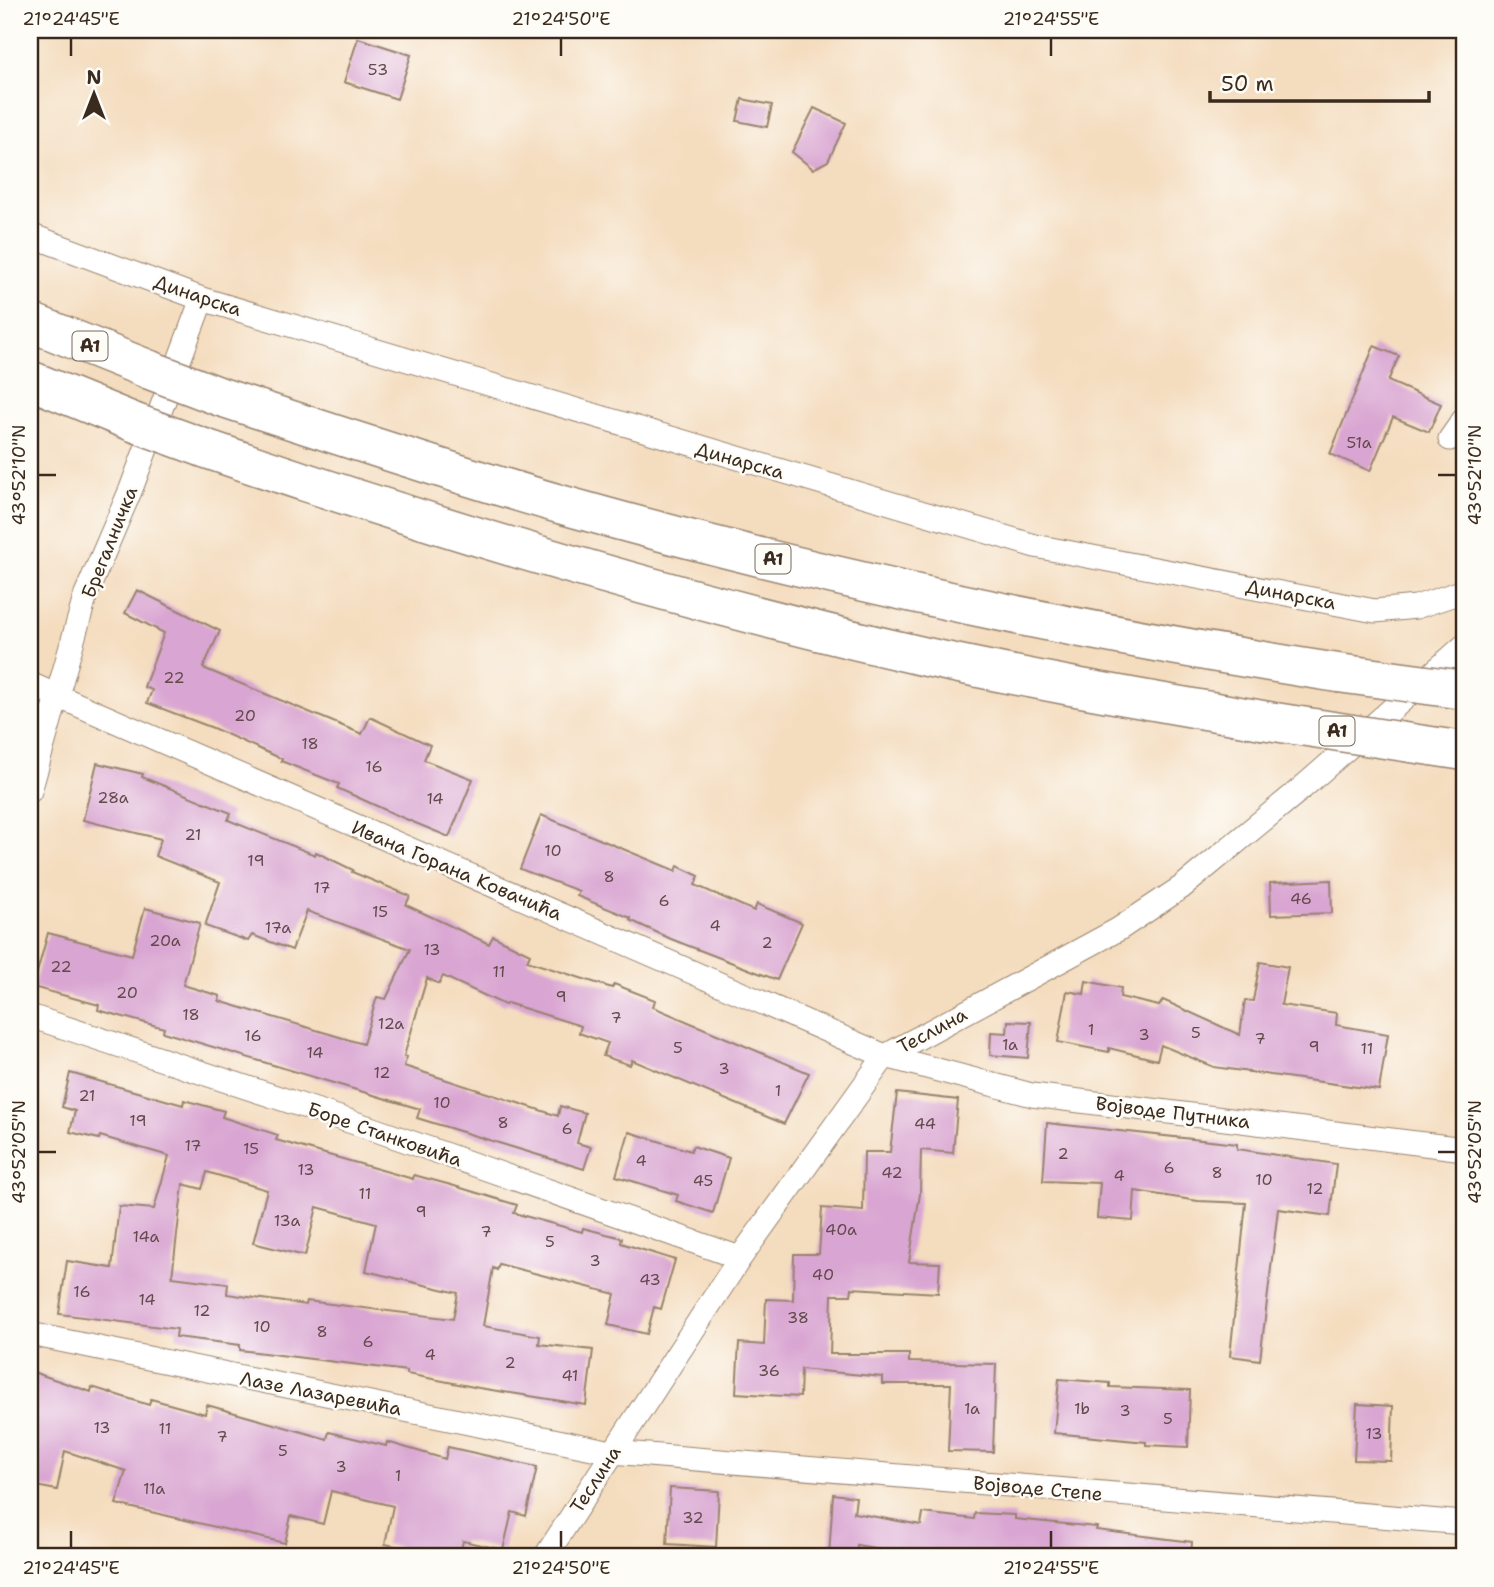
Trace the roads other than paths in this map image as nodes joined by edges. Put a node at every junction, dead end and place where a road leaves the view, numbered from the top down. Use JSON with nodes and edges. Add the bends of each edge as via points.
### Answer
{"nodes":[{"id":1,"x":30,"y":235,"type":"edge"},
{"id":2,"x":202,"y":299,"type":"junction"},
{"id":3,"x":30,"y":322,"type":"edge"},
{"id":4,"x":30,"y":380,"type":"edge"},
{"id":5,"x":1464,"y":419,"type":"edge"},
{"id":6,"x":1450,"y":439,"type":"dead end"},
{"id":7,"x":1464,"y":591,"type":"edge"},
{"id":8,"x":1464,"y":646,"type":"edge"},
{"id":9,"x":30,"y":684,"type":"edge"},
{"id":10,"x":1464,"y":690,"type":"edge"},
{"id":11,"x":57,"y":697,"type":"junction"},
{"id":12,"x":1464,"y":751,"type":"edge"},
{"id":13,"x":30,"y":791,"type":"edge"},
{"id":14,"x":30,"y":1016,"type":"edge"},
{"id":15,"x":885,"y":1056,"type":"junction"},
{"id":16,"x":1464,"y":1149,"type":"edge"},
{"id":17,"x":740,"y":1258,"type":"junction"},
{"id":18,"x":30,"y":1334,"type":"edge"},
{"id":19,"x":612,"y":1452,"type":"junction"},
{"id":20,"x":1464,"y":1523,"type":"edge"},
{"id":21,"x":545,"y":1557,"type":"edge"}],
"edges":[{"from":1,"to":2,"type":"street","name":"Динарска"},
{"from":2,"to":7,"type":"street","name":"Динарска","via":[[1035,547],[1375,611],[1416,607]]},
{"from":2,"to":11,"type":"street","name":"Брегалничка","via":[[86,594]]},
{"from":3,"to":10,"type":"highway","number":"A1","bridge":true,"via":[[221,397],[564,505],[868,583],[1054,624]]},
{"from":4,"to":12,"type":"highway","number":"A1","bridge":true,"via":[[204,448],[424,521],[757,615],[1010,675]]},
{"from":5,"to":6,"type":"street"},
{"from":8,"to":15,"type":"street","name":"Теслина","via":[[1182,887],[1118,929]]},
{"from":9,"to":11,"type":"street","name":"Ивана Горана Ковачића"},
{"from":11,"to":13,"type":"street","name":"Брегалничка"},
{"from":11,"to":15,"type":"street","name":"Ивана Горана Ковачића"},
{"from":14,"to":17,"type":"street","name":"Боре Станковића","via":[[373,1129]]},
{"from":15,"to":16,"type":"street","name":"Војводе Путника","via":[[1032,1095]]},
{"from":15,"to":17,"type":"street","name":"Теслина"},
{"from":17,"to":19,"type":"street","name":"Теслина"},
{"from":18,"to":19,"type":"street","name":"Лазе Лазаревића"},
{"from":19,"to":20,"type":"street","name":"Војводе Степе"},
{"from":19,"to":21,"type":"street","name":"Теслина"}]}
